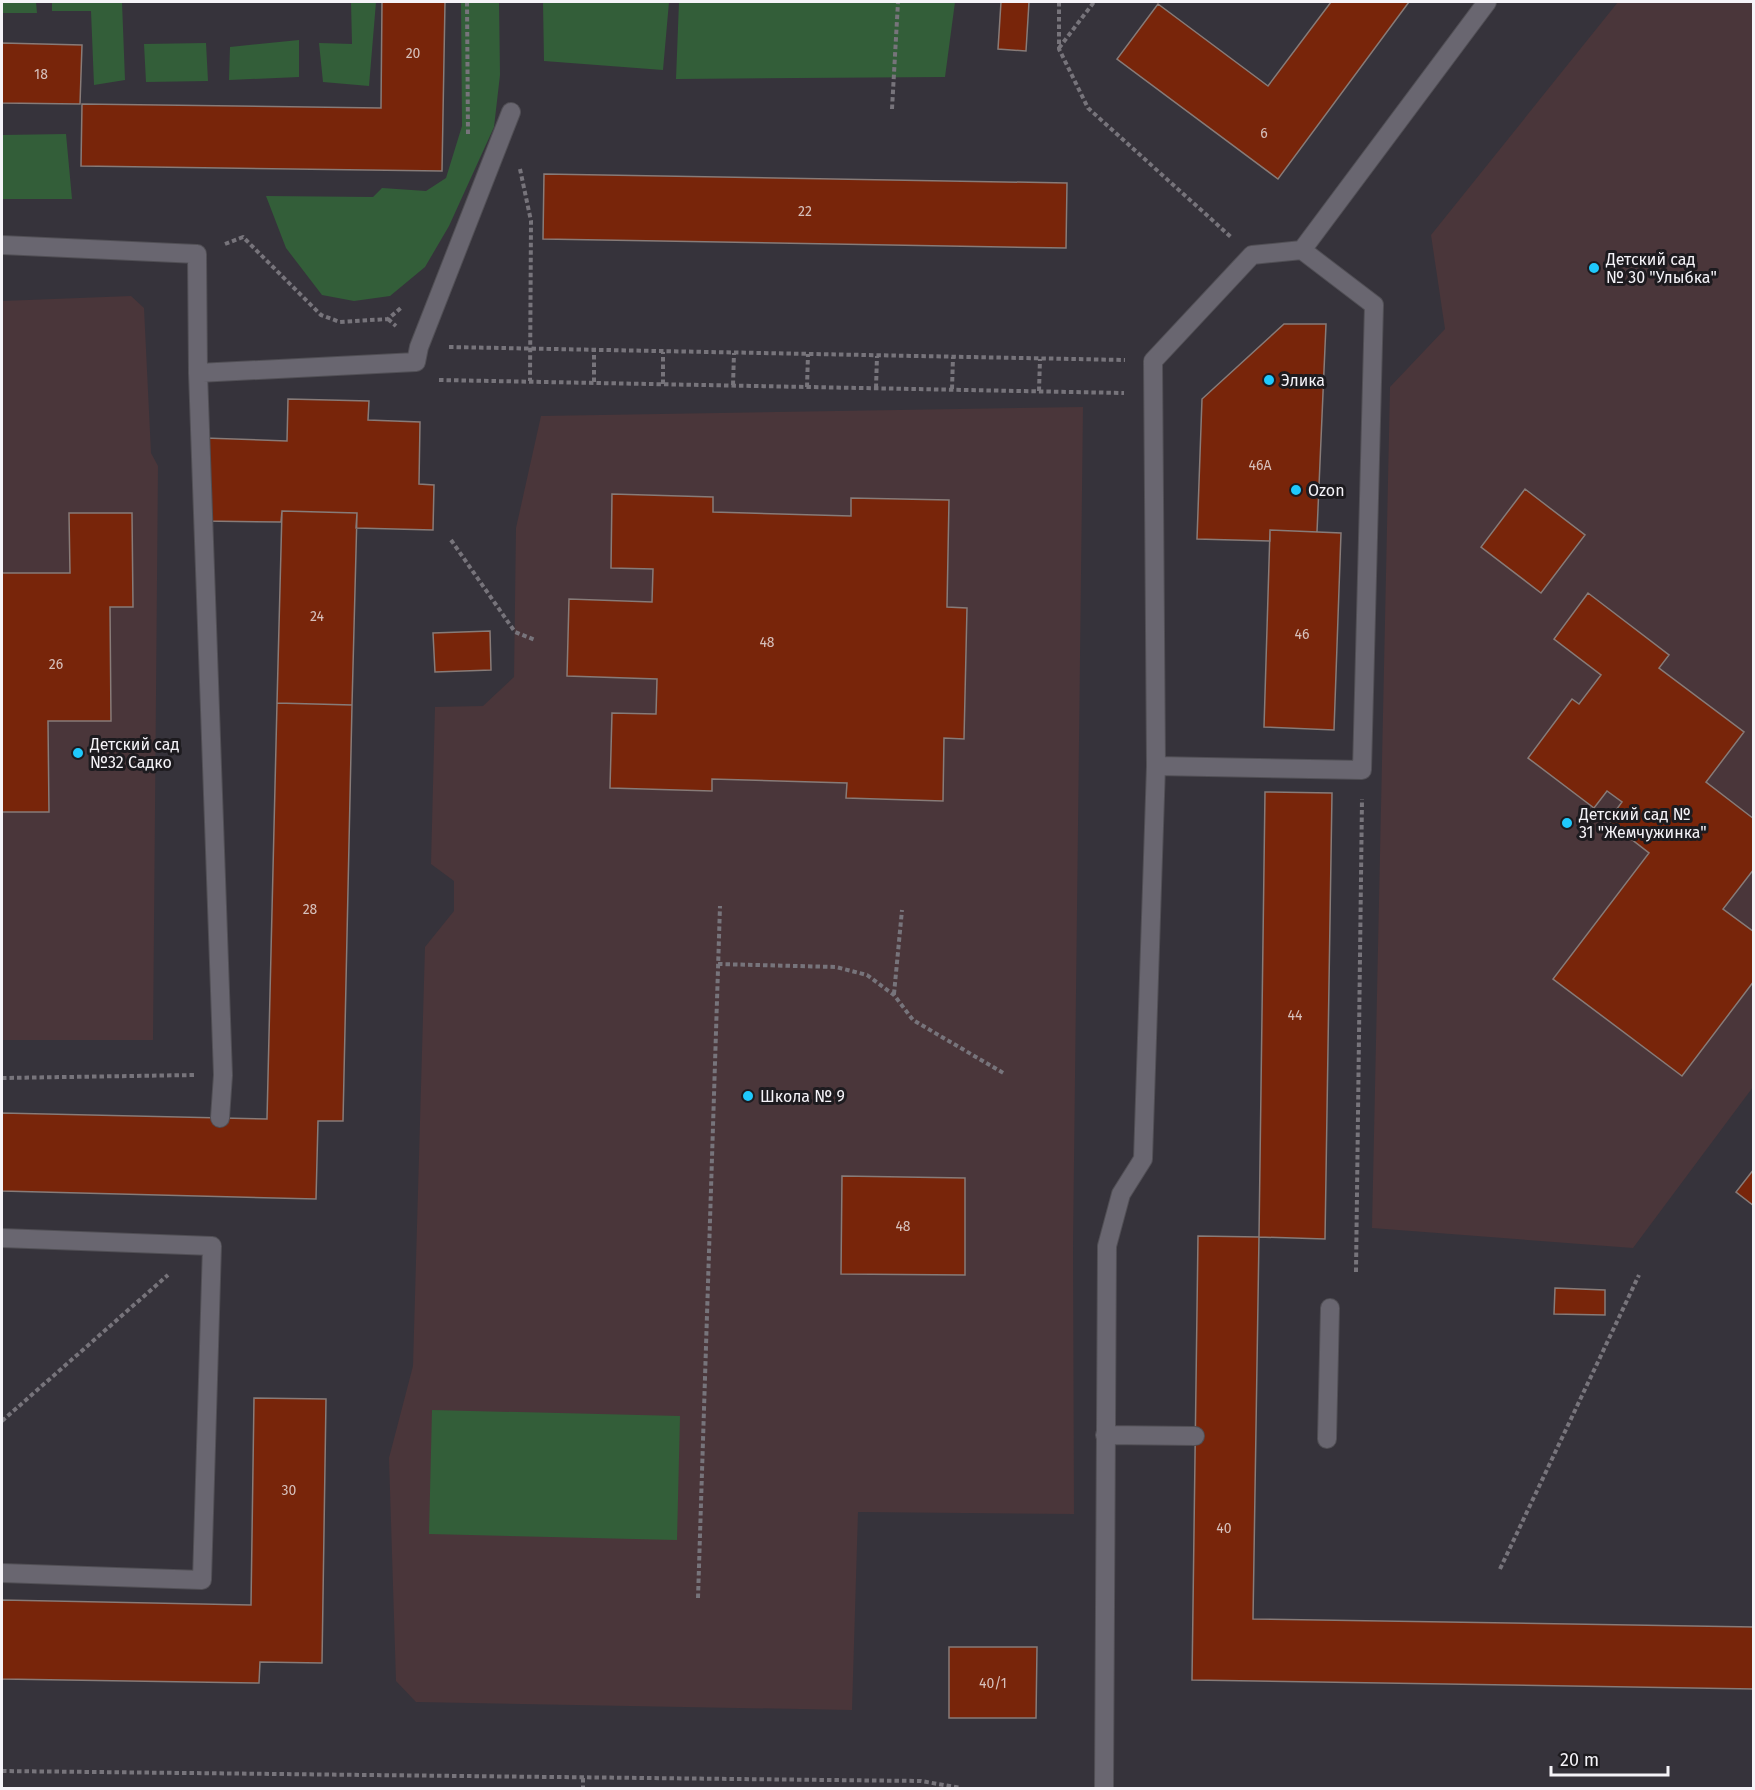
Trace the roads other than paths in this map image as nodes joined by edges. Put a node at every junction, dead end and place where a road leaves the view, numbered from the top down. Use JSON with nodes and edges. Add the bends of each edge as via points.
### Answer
{"nodes":[{"id":1,"x":1487,"y":2,"type":"edge"},
{"id":2,"x":511,"y":112,"type":"dead end"},
{"id":3,"x":2,"y":245,"type":"edge"},
{"id":4,"x":1302,"y":250,"type":"junction"},
{"id":5,"x":198,"y":373,"type":"junction"},
{"id":6,"x":1156,"y":766,"type":"junction"},
{"id":7,"x":220,"y":1118,"type":"dead end"},
{"id":8,"x":2,"y":1238,"type":"edge"},
{"id":9,"x":1330,"y":1308,"type":"dead end"},
{"id":10,"x":1106,"y":1435,"type":"junction"},
{"id":11,"x":1195,"y":1436,"type":"dead end"},
{"id":12,"x":1327,"y":1439,"type":"dead end"},
{"id":13,"x":2,"y":1573,"type":"edge"},
{"id":14,"x":1104,"y":1788,"type":"edge"}],
"edges":[{"from":1,"to":4,"type":"lane"},
{"from":2,"to":5,"type":"lane","via":[[416,362]]},
{"from":3,"to":5,"type":"lane","via":[[197,254]]},
{"from":4,"to":6,"type":"lane","via":[[1252,255],[1153,361]]},
{"from":4,"to":6,"type":"lane","via":[[1374,305],[1362,770]]},
{"from":5,"to":7,"type":"lane","via":[[223,1075]]},
{"from":6,"to":10,"type":"lane","via":[[1143,1159],[1121,1194],[1107,1246]]},
{"from":8,"to":13,"type":"lane","via":[[213,1246],[202,1580]]},
{"from":9,"to":12,"type":"lane"},
{"from":10,"to":11,"type":"lane"},
{"from":10,"to":14,"type":"lane"}]}
